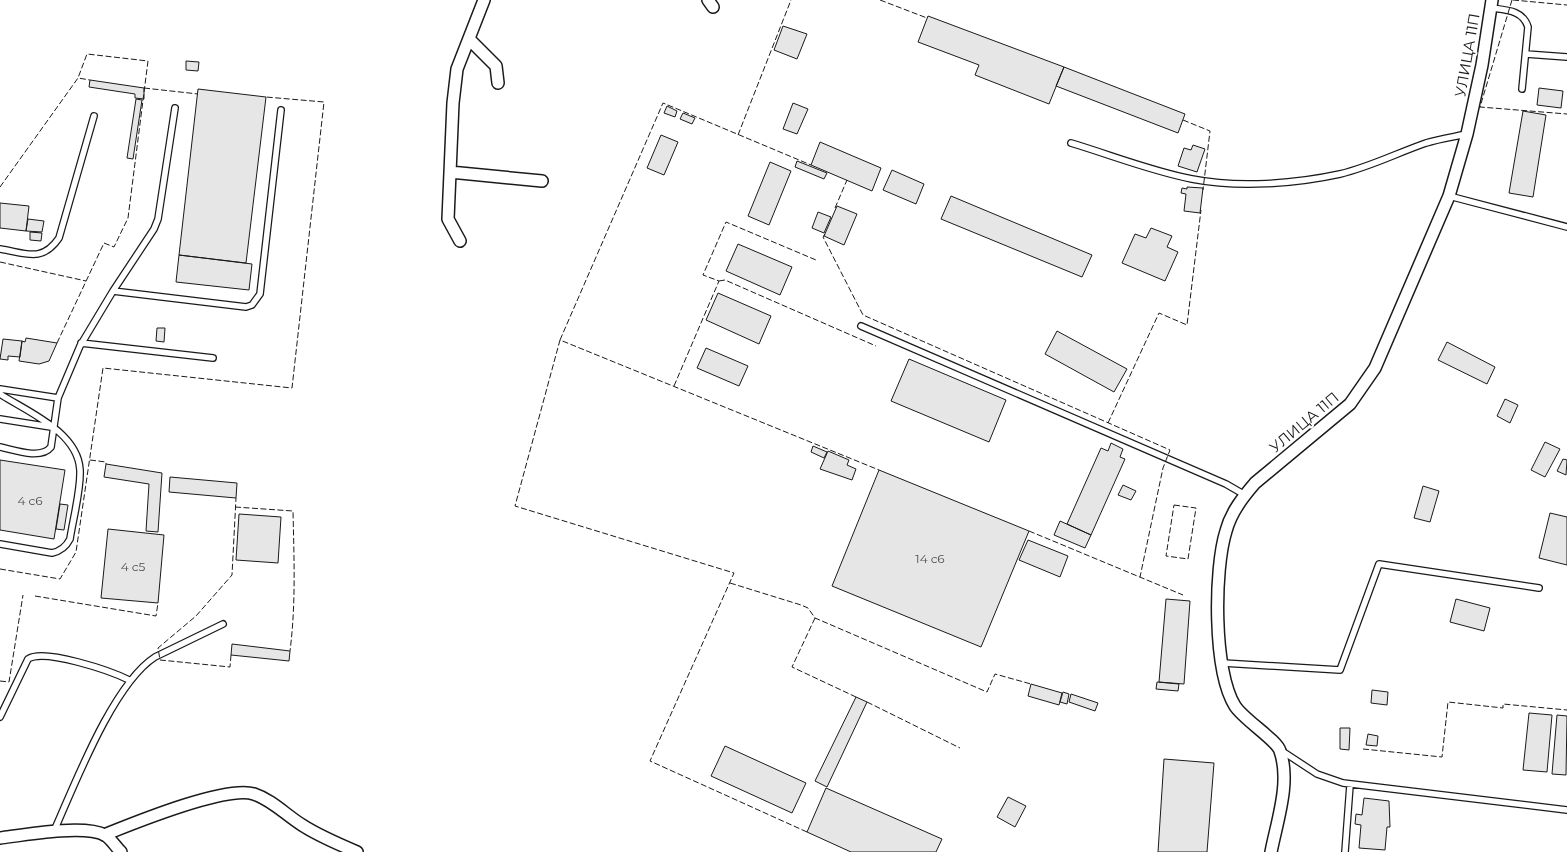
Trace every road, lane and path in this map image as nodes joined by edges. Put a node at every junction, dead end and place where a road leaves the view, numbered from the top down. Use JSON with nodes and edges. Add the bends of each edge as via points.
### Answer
{"nodes":[{"id":1,"x":484,"y":0,"type":"edge"},
{"id":2,"x":1491,"y":4,"type":"edge"},
{"id":3,"x":469,"y":39,"type":"junction"},
{"id":4,"x":1526,"y":54,"type":"junction"},
{"id":5,"x":1567,"y":57,"type":"edge"},
{"id":6,"x":498,"y":83,"type":"dead end"},
{"id":7,"x":1522,"y":89,"type":"dead end"},
{"id":8,"x":175,"y":108,"type":"dead end"},
{"id":9,"x":281,"y":110,"type":"dead end"},
{"id":10,"x":94,"y":116,"type":"dead end"},
{"id":11,"x":1467,"y":134,"type":"junction"},
{"id":12,"x":1071,"y":143,"type":"dead end"},
{"id":13,"x":450,"y":172,"type":"junction"},
{"id":14,"x":542,"y":181,"type":"dead end"},
{"id":15,"x":1449,"y":196,"type":"junction"},
{"id":16,"x":1567,"y":227,"type":"edge"},
{"id":17,"x":460,"y":241,"type":"dead end"},
{"id":18,"x":0,"y":249,"type":"edge"},
{"id":19,"x":113,"y":291,"type":"junction"},
{"id":20,"x":861,"y":326,"type":"dead end"},
{"id":21,"x":81,"y":343,"type":"junction"},
{"id":22,"x":213,"y":358,"type":"dead end"},
{"id":23,"x":0,"y":388,"type":"edge"},
{"id":24,"x":0,"y":394,"type":"edge"},
{"id":25,"x":58,"y":398,"type":"junction"},
{"id":26,"x":0,"y":419,"type":"edge"},
{"id":27,"x":54,"y":428,"type":"junction"},
{"id":28,"x":0,"y":447,"type":"edge"},
{"id":29,"x":1245,"y":495,"type":"junction"},
{"id":30,"x":0,"y":544,"type":"edge"},
{"id":31,"x":1539,"y":588,"type":"dead end"},
{"id":32,"x":223,"y":624,"type":"dead end"},
{"id":33,"x":1223,"y":663,"type":"junction"},
{"id":34,"x":130,"y":680,"type":"junction"},
{"id":35,"x":0,"y":717,"type":"edge"},
{"id":36,"x":1280,"y":750,"type":"junction"},
{"id":37,"x":1350,"y":785,"type":"junction"},
{"id":38,"x":1567,"y":810,"type":"edge"},
{"id":39,"x":54,"y":831,"type":"junction"},
{"id":40,"x":104,"y":835,"type":"junction"},
{"id":41,"x":0,"y":838,"type":"edge"},
{"id":42,"x":121,"y":852,"type":"edge"},
{"id":43,"x":357,"y":852,"type":"edge"},
{"id":44,"x":1271,"y":852,"type":"edge"},
{"id":45,"x":1344,"y":852,"type":"edge"}],
"edges":[{"from":1,"to":3,"type":"street"},
{"from":2,"to":4,"type":"lane","via":[[1524,18],[1528,27]]},
{"from":2,"to":11,"type":"street","name":"УЛИЦА 11П"},
{"from":3,"to":6,"type":"street","via":[[496,66]]},
{"from":3,"to":13,"type":"street","via":[[457,69],[452,103]]},
{"from":4,"to":5,"type":"lane"},
{"from":4,"to":7,"type":"lane"},
{"from":8,"to":19,"type":"lane","via":[[158,219]]},
{"from":9,"to":19,"type":"lane","via":[[257,300],[246,307]]},
{"from":10,"to":18,"type":"lane","via":[[59,238],[43,254]]},
{"from":11,"to":12,"type":"lane","via":[[1427,143],[1340,174],[1313,179],[1251,182],[1181,177]]},
{"from":11,"to":15,"type":"street","name":"УЛИЦА 11П"},
{"from":13,"to":14,"type":"street"},
{"from":13,"to":17,"type":"street","via":[[448,219]]},
{"from":15,"to":16,"type":"lane"},
{"from":15,"to":29,"type":"street","name":"УЛИЦА 11П","via":[[1386,345],[1366,384],[1350,404],[1255,482]]},
{"from":19,"to":21,"type":"lane"},
{"from":20,"to":29,"type":"lane"},
{"from":21,"to":22,"type":"lane"},
{"from":21,"to":25,"type":"lane"},
{"from":23,"to":25,"type":"lane"},
{"from":24,"to":27,"type":"lane"},
{"from":25,"to":27,"type":"lane"},
{"from":26,"to":27,"type":"lane"},
{"from":27,"to":28,"type":"lane","via":[[51,447],[44,453]]},
{"from":27,"to":30,"type":"lane","via":[[74,450],[80,471],[67,546],[52,553]]},
{"from":29,"to":33,"type":"street","name":"УЛИЦА 11П","via":[[1226,530],[1221,549],[1218,597]]},
{"from":31,"to":33,"type":"lane","via":[[1379,564],[1340,670]]},
{"from":32,"to":34,"type":"lane","via":[[155,657]]},
{"from":33,"to":36,"type":"street","name":"УЛИЦА 11П","via":[[1227,685],[1236,706]]},
{"from":34,"to":35,"type":"lane","via":[[112,672],[34,655],[28,659]]},
{"from":34,"to":39,"type":"lane","via":[[81,770]]},
{"from":36,"to":37,"type":"lane","via":[[1318,774]]},
{"from":36,"to":44,"type":"street","via":[[1285,780]]},
{"from":37,"to":38,"type":"lane"},
{"from":37,"to":45,"type":"lane"},
{"from":39,"to":40,"type":"street"},
{"from":39,"to":41,"type":"street"},
{"from":40,"to":42,"type":"street"},
{"from":40,"to":43,"type":"street","via":[[162,813],[241,792],[266,800],[301,825]]}]}
